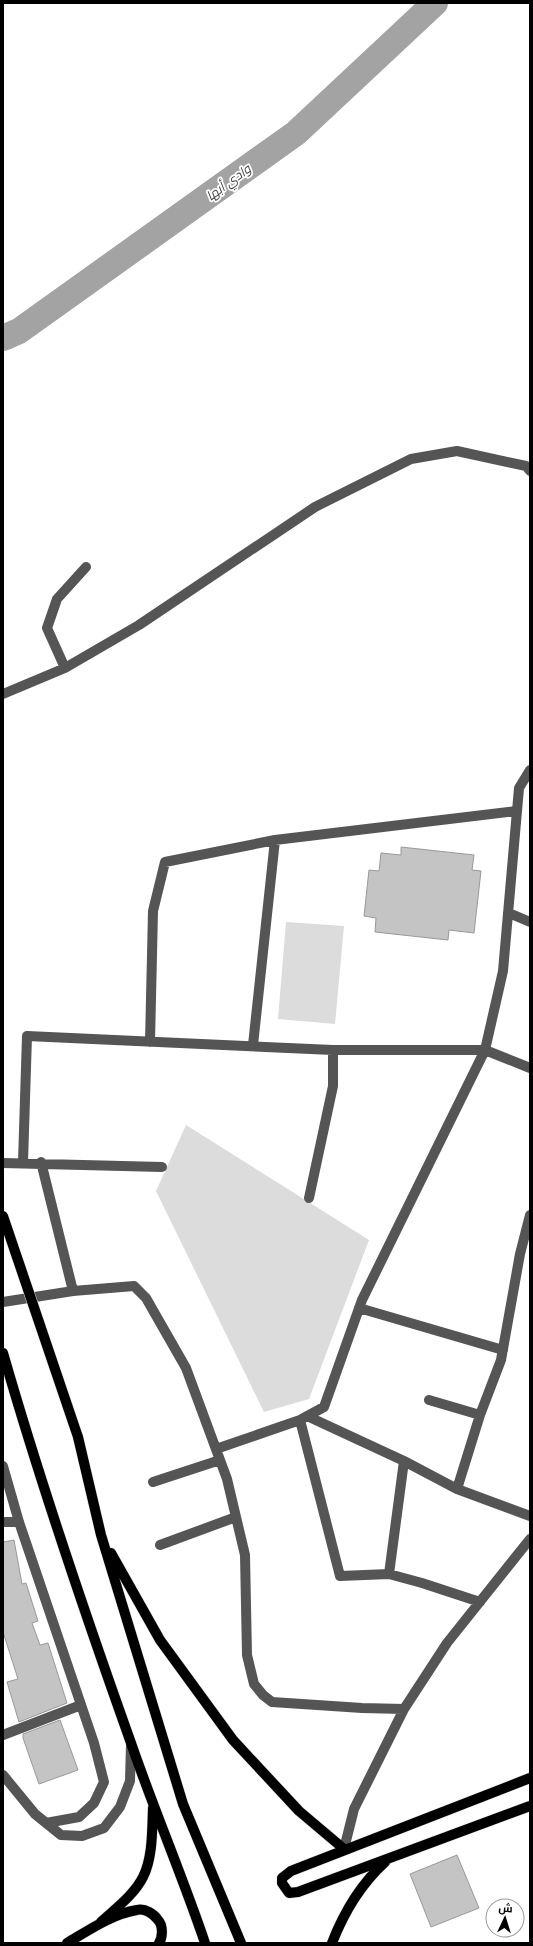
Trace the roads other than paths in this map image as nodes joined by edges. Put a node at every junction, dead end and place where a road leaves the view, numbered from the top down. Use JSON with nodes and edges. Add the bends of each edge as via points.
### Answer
{"nodes":[{"id":1,"x":530,"y":471,"type":"edge"},
{"id":2,"x":86,"y":566,"type":"dead end"},
{"id":3,"x":65,"y":668,"type":"junction"},
{"id":4,"x":3,"y":694,"type":"edge"},
{"id":5,"x":530,"y":770,"type":"edge"},
{"id":6,"x":517,"y":811,"type":"junction"},
{"id":7,"x":275,"y":840,"type":"junction"},
{"id":8,"x":509,"y":913,"type":"junction"},
{"id":9,"x":530,"y":922,"type":"edge"},
{"id":10,"x":150,"y":1042,"type":"junction"},
{"id":11,"x":253,"y":1045,"type":"junction"},
{"id":12,"x":333,"y":1050,"type":"junction"},
{"id":13,"x":485,"y":1050,"type":"junction"},
{"id":14,"x":530,"y":1068,"type":"edge"},
{"id":15,"x":23,"y":1162,"type":"junction"},
{"id":16,"x":41,"y":1162,"type":"junction"},
{"id":17,"x":3,"y":1163,"type":"edge"},
{"id":18,"x":162,"y":1166,"type":"dead end"},
{"id":19,"x":309,"y":1198,"type":"dead end"},
{"id":20,"x":530,"y":1215,"type":"edge"},
{"id":21,"x":3,"y":1216,"type":"edge"},
{"id":22,"x":73,"y":1291,"type":"junction"},
{"id":23,"x":3,"y":1302,"type":"edge"},
{"id":24,"x":359,"y":1308,"type":"junction"},
{"id":25,"x":503,"y":1350,"type":"junction"},
{"id":26,"x":3,"y":1353,"type":"edge"},
{"id":27,"x":429,"y":1400,"type":"dead end"},
{"id":28,"x":480,"y":1415,"type":"junction"},
{"id":29,"x":303,"y":1418,"type":"junction"},
{"id":30,"x":216,"y":1449,"type":"junction"},
{"id":31,"x":220,"y":1460,"type":"junction"},
{"id":32,"x":404,"y":1461,"type":"junction"},
{"id":33,"x":3,"y":1466,"type":"edge"},
{"id":34,"x":153,"y":1482,"type":"dead end"},
{"id":35,"x":457,"y":1489,"type":"junction"},
{"id":36,"x":530,"y":1516,"type":"edge"},
{"id":37,"x":236,"y":1517,"type":"junction"},
{"id":38,"x":3,"y":1522,"type":"edge"},
{"id":39,"x":19,"y":1522,"type":"junction"},
{"id":40,"x":101,"y":1535,"type":"junction"},
{"id":41,"x":530,"y":1539,"type":"edge"},
{"id":42,"x":160,"y":1545,"type":"dead end"},
{"id":43,"x":389,"y":1574,"type":"junction"},
{"id":44,"x":480,"y":1602,"type":"junction"},
{"id":45,"x":81,"y":1705,"type":"junction"},
{"id":46,"x":404,"y":1709,"type":"junction"},
{"id":47,"x":3,"y":1736,"type":"edge"},
{"id":48,"x":131,"y":1744,"type":"junction"},
{"id":49,"x":3,"y":1775,"type":"edge"},
{"id":50,"x":530,"y":1778,"type":"edge"},
{"id":51,"x":153,"y":1803,"type":"junction"},
{"id":52,"x":530,"y":1806,"type":"edge"},
{"id":53,"x":46,"y":1823,"type":"junction"},
{"id":54,"x":344,"y":1849,"type":"junction"},
{"id":55,"x":390,"y":1857,"type":"junction"},
{"id":56,"x":101,"y":1922,"type":"junction"},
{"id":57,"x":67,"y":1943,"type":"edge"},
{"id":58,"x":159,"y":1943,"type":"edge"},
{"id":59,"x":205,"y":1943,"type":"edge"},
{"id":60,"x":241,"y":1943,"type":"edge"},
{"id":61,"x":332,"y":1943,"type":"edge"}],
"edges":[{"from":1,"to":3,"type":"street","via":[[526,466],[457,451],[411,459],[315,507],[139,625]]},
{"from":2,"to":3,"type":"street","via":[[57,599],[47,628]]},
{"from":3,"to":4,"type":"street"},
{"from":5,"to":6,"type":"street","via":[[520,788]]},
{"from":6,"to":7,"type":"street"},
{"from":6,"to":8,"type":"street"},
{"from":7,"to":10,"type":"street","via":[[165,862],[153,911]]},
{"from":7,"to":11,"type":"street"},
{"from":8,"to":9,"type":"street"},
{"from":8,"to":13,"type":"street","via":[[503,971]]},
{"from":10,"to":11,"type":"street"},
{"from":10,"to":15,"type":"street","via":[[27,1036]]},
{"from":11,"to":12,"type":"street"},
{"from":12,"to":13,"type":"street"},
{"from":12,"to":19,"type":"street","via":[[333,1086]]},
{"from":13,"to":14,"type":"street"},
{"from":13,"to":24,"type":"street"},
{"from":15,"to":16,"type":"street"},
{"from":15,"to":17,"type":"street"},
{"from":16,"to":18,"type":"street"},
{"from":16,"to":22,"type":"street"},
{"from":20,"to":25,"type":"street","via":[[520,1254]]},
{"from":21,"to":40,"type":"main road","bridge":true,"via":[[78,1437]]},
{"from":22,"to":23,"type":"street"},
{"from":22,"to":30,"type":"street","via":[[134,1286],[146,1298],[186,1368]]},
{"from":24,"to":25,"type":"street"},
{"from":24,"to":29,"type":"street","via":[[324,1407]]},
{"from":25,"to":28,"type":"street"},
{"from":26,"to":48,"type":"main road","via":[[31,1452]]},
{"from":27,"to":28,"type":"street"},
{"from":28,"to":35,"type":"street"},
{"from":29,"to":30,"type":"street"},
{"from":29,"to":32,"type":"street"},
{"from":29,"to":43,"type":"street","via":[[340,1576]]},
{"from":30,"to":31,"type":"street"},
{"from":31,"to":34,"type":"street"},
{"from":31,"to":37,"type":"street"},
{"from":32,"to":35,"type":"street"},
{"from":32,"to":43,"type":"street"},
{"from":33,"to":39,"type":"street"},
{"from":35,"to":36,"type":"street"},
{"from":37,"to":42,"type":"street"},
{"from":37,"to":46,"type":"street","via":[[245,1555],[248,1656],[254,1684],[263,1695],[272,1702]]},
{"from":38,"to":39,"type":"street"},
{"from":39,"to":45,"type":"street"},
{"from":40,"to":54,"type":"main road","via":[[160,1640],[233,1740],[299,1811]]},
{"from":40,"to":60,"type":"main road","via":[[183,1804]]},
{"from":41,"to":44,"type":"street"},
{"from":43,"to":44,"type":"street","via":[[422,1582]]},
{"from":44,"to":46,"type":"street","via":[[446,1643]]},
{"from":45,"to":47,"type":"street"},
{"from":45,"to":53,"type":"street","via":[[104,1782],[94,1803],[79,1817]]},
{"from":46,"to":54,"type":"street","via":[[354,1809]]},
{"from":48,"to":51,"type":"main road"},
{"from":48,"to":53,"type":"street","via":[[130,1781],[120,1807],[104,1828],[82,1836],[61,1834]]},
{"from":49,"to":53,"type":"street","via":[[35,1814]]},
{"from":50,"to":54,"type":"main road"},
{"from":51,"to":56,"type":"main road","via":[[150,1856],[143,1877],[129,1896]]},
{"from":51,"to":59,"type":"main road"},
{"from":52,"to":55,"type":"main road"},
{"from":54,"to":55,"type":"main road","via":[[286,1874],[282,1878],[284,1888],[289,1893],[298,1892]]},
{"from":55,"to":61,"type":"main road","via":[[360,1889],[343,1916]]},
{"from":56,"to":57,"type":"main road"},
{"from":56,"to":58,"type":"main road","via":[[138,1909],[145,1910],[160,1921],[162,1931]]}]}
